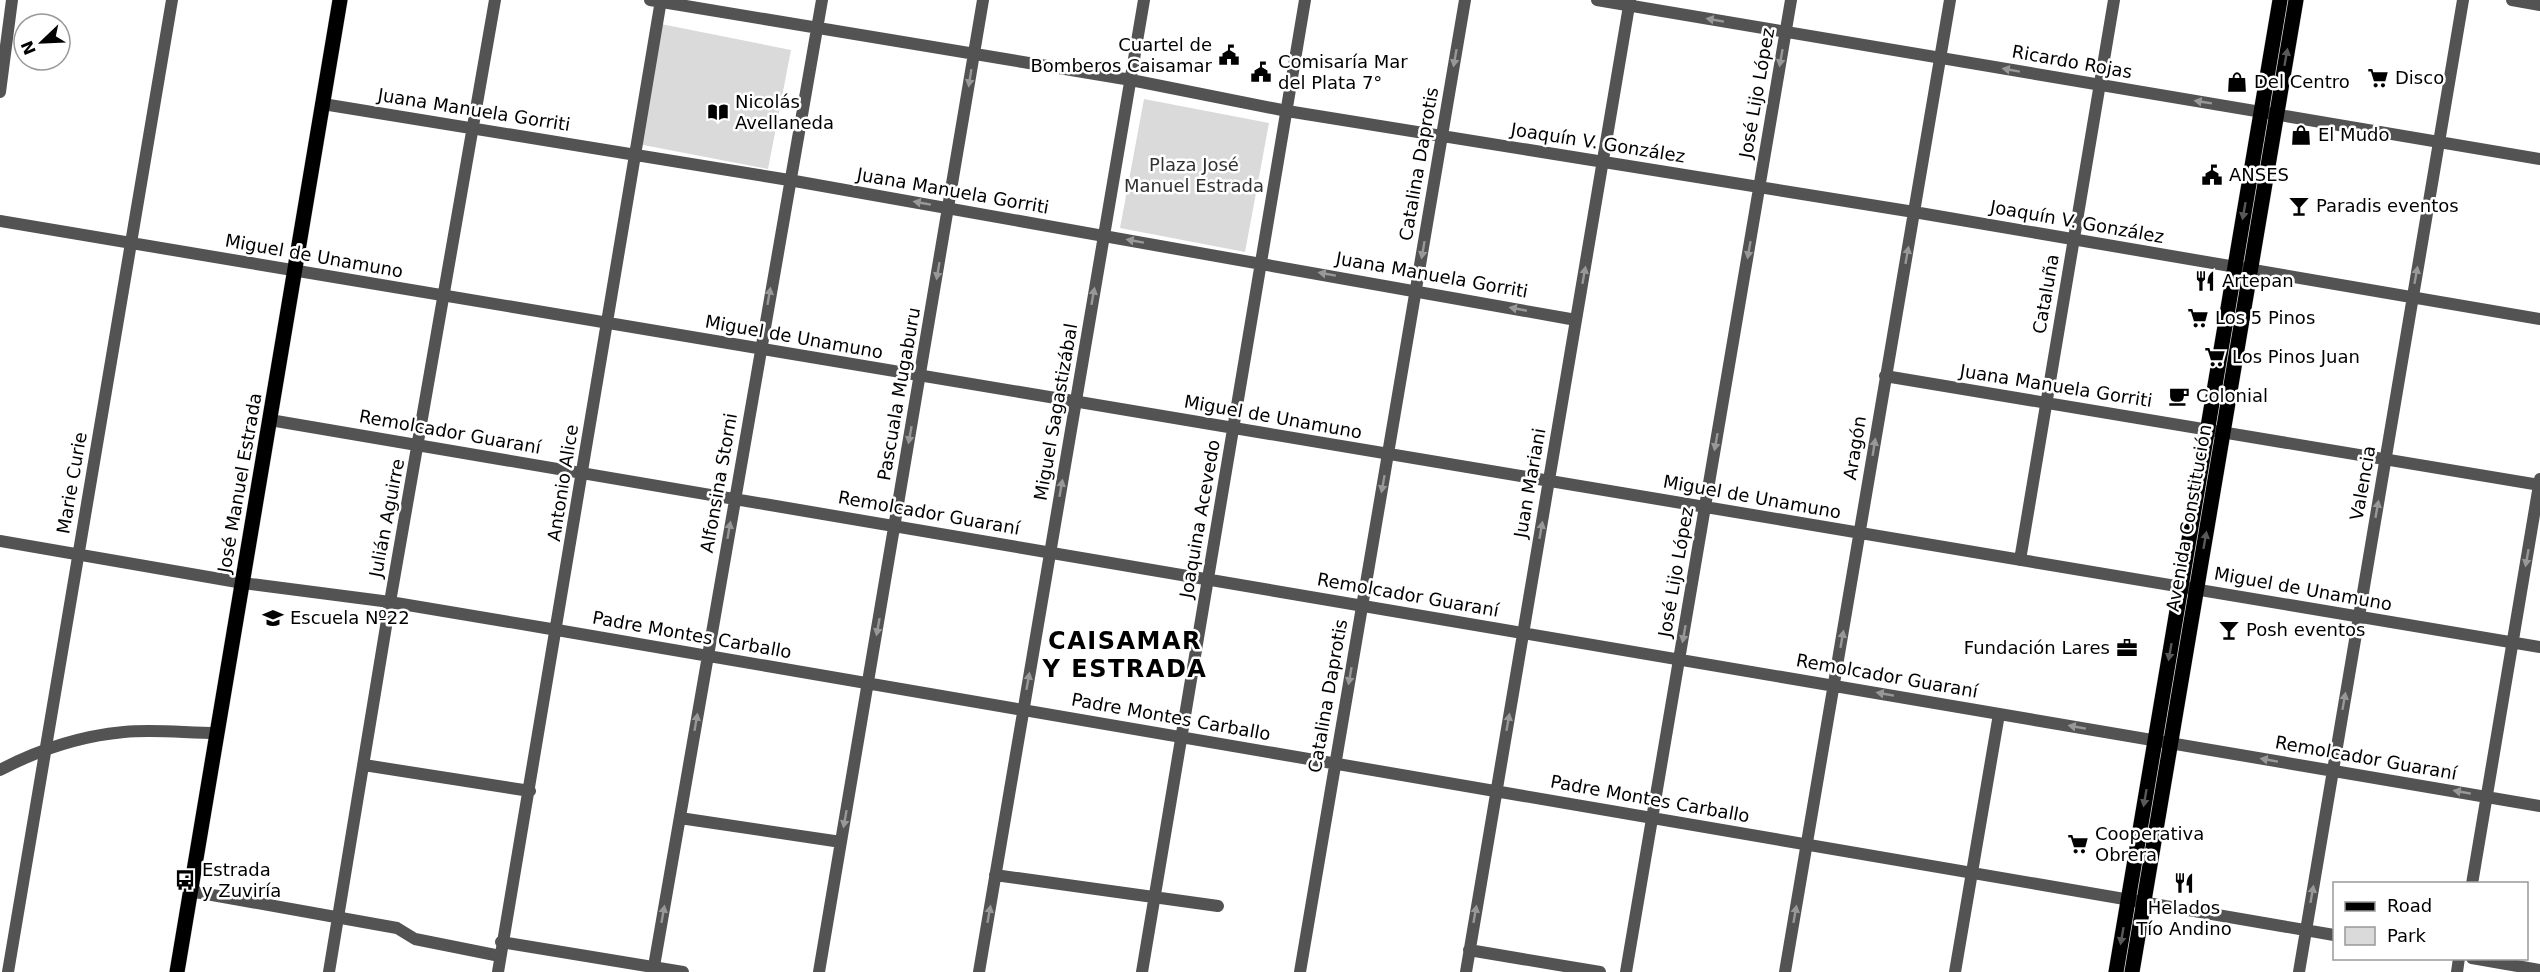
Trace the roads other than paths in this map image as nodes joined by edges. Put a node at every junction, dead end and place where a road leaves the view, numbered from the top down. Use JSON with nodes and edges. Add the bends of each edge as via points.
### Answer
{"nodes":[{"id":1,"x":12,"y":0,"type":"edge"},
{"id":2,"x":172,"y":0,"type":"edge"},
{"id":3,"x":340,"y":0,"type":"edge"},
{"id":4,"x":495,"y":0,"type":"edge"},
{"id":5,"x":822,"y":0,"type":"edge"},
{"id":6,"x":983,"y":0,"type":"edge"},
{"id":7,"x":1144,"y":0,"type":"edge"},
{"id":8,"x":1305,"y":0,"type":"edge"},
{"id":9,"x":1465,"y":0,"type":"edge"},
{"id":10,"x":1597,"y":0,"type":"edge"},
{"id":11,"x":1791,"y":0,"type":"edge"},
{"id":12,"x":1950,"y":0,"type":"edge"},
{"id":13,"x":2114,"y":0,"type":"edge"},
{"id":14,"x":2280,"y":0,"type":"edge"},
{"id":15,"x":2296,"y":0,"type":"edge"},
{"id":16,"x":2463,"y":0,"type":"edge"},
{"id":17,"x":2512,"y":0,"type":"edge"},
{"id":18,"x":657,"y":1,"type":"edge"},
{"id":19,"x":1630,"y":3,"type":"edge"},
{"id":20,"x":2540,"y":4,"type":"edge"},
{"id":21,"x":817,"y":29,"type":"junction"},
{"id":22,"x":1785,"y":32,"type":"junction"},
{"id":23,"x":974,"y":54,"type":"junction"},
{"id":24,"x":1941,"y":58,"type":"junction"},
{"id":25,"x":1131,"y":80,"type":"junction"},
{"id":26,"x":2100,"y":85,"type":"junction"},
{"id":27,"x":0,"y":92,"type":"edge"},
{"id":28,"x":323,"y":104,"type":"junction"},
{"id":29,"x":1287,"y":111,"type":"junction"},
{"id":30,"x":2261,"y":112,"type":"junction"},
{"id":31,"x":2277,"y":114,"type":"junction"},
{"id":32,"x":473,"y":129,"type":"junction"},
{"id":33,"x":1442,"y":136,"type":"junction"},
{"id":34,"x":2439,"y":142,"type":"junction"},
{"id":35,"x":636,"y":154,"type":"junction"},
{"id":36,"x":2540,"y":159,"type":"edge"},
{"id":37,"x":1603,"y":162,"type":"junction"},
{"id":38,"x":789,"y":180,"type":"junction"},
{"id":39,"x":1759,"y":187,"type":"junction"},
{"id":40,"x":949,"y":208,"type":"junction"},
{"id":41,"x":1914,"y":212,"type":"junction"},
{"id":42,"x":0,"y":221,"type":"edge"},
{"id":43,"x":1104,"y":235,"type":"junction"},
{"id":44,"x":2074,"y":240,"type":"junction"},
{"id":45,"x":131,"y":243,"type":"junction"},
{"id":46,"x":1261,"y":263,"type":"junction"},
{"id":47,"x":2242,"y":269,"type":"junction"},
{"id":48,"x":295,"y":271,"type":"junction"},
{"id":49,"x":1416,"y":290,"type":"junction"},
{"id":50,"x":445,"y":296,"type":"junction"},
{"id":51,"x":2413,"y":298,"type":"junction"},
{"id":52,"x":1576,"y":320,"type":"junction"},
{"id":53,"x":2540,"y":320,"type":"edge"},
{"id":54,"x":608,"y":323,"type":"junction"},
{"id":55,"x":760,"y":349,"type":"junction"},
{"id":56,"x":1885,"y":376,"type":"junction"},
{"id":57,"x":920,"y":377,"type":"junction"},
{"id":58,"x":1076,"y":402,"type":"junction"},
{"id":59,"x":2045,"y":403,"type":"junction"},
{"id":60,"x":270,"y":420,"type":"junction"},
{"id":61,"x":1233,"y":428,"type":"junction"},
{"id":62,"x":2215,"y":430,"type":"junction"},
{"id":63,"x":419,"y":445,"type":"junction"},
{"id":64,"x":1388,"y":454,"type":"junction"},
{"id":65,"x":2385,"y":459,"type":"junction"},
{"id":66,"x":583,"y":473,"type":"junction"},
{"id":67,"x":1549,"y":481,"type":"junction"},
{"id":68,"x":2540,"y":483,"type":"edge"},
{"id":69,"x":735,"y":498,"type":"junction"},
{"id":70,"x":1705,"y":507,"type":"junction"},
{"id":71,"x":895,"y":526,"type":"junction"},
{"id":72,"x":1860,"y":533,"type":"junction"},
{"id":73,"x":0,"y":541,"type":"edge"},
{"id":74,"x":1050,"y":552,"type":"junction"},
{"id":75,"x":78,"y":555,"type":"junction"},
{"id":76,"x":2020,"y":560,"type":"junction"},
{"id":77,"x":1208,"y":579,"type":"junction"},
{"id":78,"x":243,"y":583,"type":"junction"},
{"id":79,"x":2189,"y":588,"type":"junction"},
{"id":80,"x":390,"y":602,"type":"junction"},
{"id":81,"x":1362,"y":605,"type":"junction"},
{"id":82,"x":2359,"y":617,"type":"junction"},
{"id":83,"x":557,"y":630,"type":"junction"},
{"id":84,"x":1523,"y":633,"type":"junction"},
{"id":85,"x":2512,"y":642,"type":"junction"},
{"id":86,"x":2540,"y":647,"type":"edge"},
{"id":87,"x":708,"y":656,"type":"junction"},
{"id":88,"x":1679,"y":659,"type":"junction"},
{"id":89,"x":868,"y":683,"type":"junction"},
{"id":90,"x":1834,"y":686,"type":"junction"},
{"id":91,"x":1023,"y":710,"type":"junction"},
{"id":92,"x":1999,"y":714,"type":"junction"},
{"id":93,"x":217,"y":733,"type":"junction"},
{"id":94,"x":1181,"y":737,"type":"junction"},
{"id":95,"x":2163,"y":742,"type":"junction"},
{"id":96,"x":45,"y":750,"type":"junction"},
{"id":97,"x":1335,"y":764,"type":"junction"},
{"id":98,"x":364,"y":765,"type":"junction"},
{"id":99,"x":0,"y":770,"type":"edge"},
{"id":100,"x":2333,"y":770,"type":"junction"},
{"id":101,"x":530,"y":791,"type":"junction"},
{"id":102,"x":1496,"y":791,"type":"junction"},
{"id":103,"x":2486,"y":796,"type":"junction"},
{"id":104,"x":2540,"y":806,"type":"edge"},
{"id":105,"x":680,"y":818,"type":"junction"},
{"id":106,"x":1652,"y":818,"type":"junction"},
{"id":107,"x":841,"y":842,"type":"junction"},
{"id":108,"x":1807,"y":844,"type":"junction"},
{"id":109,"x":1972,"y":873,"type":"junction"},
{"id":110,"x":995,"y":875,"type":"junction"},
{"id":111,"x":2472,"y":882,"type":"edge"},
{"id":112,"x":190,"y":891,"type":"junction"},
{"id":113,"x":1154,"y":897,"type":"junction"},
{"id":114,"x":2136,"y":901,"type":"junction"},
{"id":115,"x":1218,"y":906,"type":"dead end"},
{"id":116,"x":338,"y":919,"type":"junction"},
{"id":117,"x":2306,"y":930,"type":"junction"},
{"id":118,"x":2333,"y":935,"type":"edge"},
{"id":119,"x":501,"y":942,"type":"junction"},
{"id":120,"x":1469,"y":950,"type":"junction"},
{"id":121,"x":500,"y":956,"type":"junction"},
{"id":122,"x":2483,"y":960,"type":"edge"},
{"id":123,"x":654,"y":970,"type":"edge"},
{"id":124,"x":2540,"y":970,"type":"edge"},
{"id":125,"x":8,"y":972,"type":"edge"},
{"id":126,"x":177,"y":972,"type":"edge"},
{"id":127,"x":329,"y":972,"type":"edge"},
{"id":128,"x":498,"y":972,"type":"edge"},
{"id":129,"x":683,"y":972,"type":"edge"},
{"id":130,"x":819,"y":972,"type":"edge"},
{"id":131,"x":979,"y":972,"type":"edge"},
{"id":132,"x":1142,"y":972,"type":"edge"},
{"id":133,"x":1300,"y":972,"type":"edge"},
{"id":134,"x":1466,"y":972,"type":"edge"},
{"id":135,"x":1600,"y":972,"type":"edge"},
{"id":136,"x":1626,"y":972,"type":"edge"},
{"id":137,"x":1785,"y":972,"type":"edge"},
{"id":138,"x":1955,"y":972,"type":"edge"},
{"id":139,"x":2116,"y":972,"type":"edge"},
{"id":140,"x":2132,"y":972,"type":"edge"},
{"id":141,"x":2299,"y":972,"type":"edge"}],
"edges":[{"from":1,"to":27,"type":"street"},
{"from":2,"to":45,"type":"street","name":"Marie Curie"},
{"from":3,"to":28,"type":"main road","name":"José Manuel Estrada"},
{"from":4,"to":32,"type":"street","name":"Julián Aguirre"},
{"from":5,"to":21,"type":"street","name":"Alfonsina Storni"},
{"from":6,"to":23,"type":"street","name":"Pascuala Mugaburu"},
{"from":7,"to":25,"type":"street","name":"Miguel Sagastizábal"},
{"from":8,"to":29,"type":"street","name":"Joaquina Acevedo"},
{"from":9,"to":33,"type":"street","name":"Catalina Daprotis","one_way":true},
{"from":10,"to":19,"type":"street","name":"Ricardo Rojas"},
{"from":11,"to":22,"type":"street","name":"José Lijo López"},
{"from":12,"to":24,"type":"street","name":"Aragón"},
{"from":13,"to":26,"type":"street","name":"Cataluña"},
{"from":14,"to":30,"type":"main road","name":"Avenida Constitución"},
{"from":31,"to":15,"type":"main road","name":"Avenida Constitución","one_way":true},
{"from":16,"to":34,"type":"street","name":"Valencia"},
{"from":17,"to":20,"type":"street"},
{"from":18,"to":21,"type":"street","name":"Joaquín V. González"},
{"from":18,"to":35,"type":"street","name":"Antonio Alice"},
{"from":22,"to":19,"type":"street","name":"Ricardo Rojas","one_way":true},
{"from":19,"to":37,"type":"street","name":"Juan Mariani"},
{"from":21,"to":23,"type":"street","name":"Joaquín V. González"},
{"from":21,"to":38,"type":"street","name":"Alfonsina Storni"},
{"from":22,"to":24,"type":"street","name":"Ricardo Rojas"},
{"from":22,"to":39,"type":"street","name":"José Lijo López","one_way":true},
{"from":23,"to":25,"type":"street","name":"Joaquín V. González"},
{"from":23,"to":40,"type":"street","name":"Pascuala Mugaburu","one_way":true},
{"from":26,"to":24,"type":"street","name":"Ricardo Rojas","one_way":true},
{"from":24,"to":41,"type":"street","name":"Aragón"},
{"from":25,"to":29,"type":"street","name":"Joaquín V. González"},
{"from":25,"to":43,"type":"street","name":"Miguel Sagastizábal"},
{"from":30,"to":26,"type":"street","name":"Ricardo Rojas","one_way":true},
{"from":26,"to":44,"type":"street","name":"Cataluña"},
{"from":28,"to":32,"type":"street","name":"Juana Manuela Gorriti"},
{"from":28,"to":48,"type":"main road","name":"José Manuel Estrada"},
{"from":29,"to":33,"type":"street","name":"Joaquín V. González"},
{"from":29,"to":46,"type":"street","name":"Joaquina Acevedo"},
{"from":30,"to":31,"type":"street","name":"Ricardo Rojas"},
{"from":30,"to":47,"type":"main road","name":"Avenida Constitución","one_way":true},
{"from":31,"to":34,"type":"street","name":"Ricardo Rojas"},
{"from":31,"to":47,"type":"main road","name":"Avenida Constitución"},
{"from":32,"to":35,"type":"street","name":"Juana Manuela Gorriti"},
{"from":32,"to":50,"type":"street","name":"Julián Aguirre"},
{"from":33,"to":37,"type":"street","name":"Joaquín V. González"},
{"from":33,"to":49,"type":"street","name":"Catalina Daprotis","one_way":true},
{"from":34,"to":36,"type":"street","name":"Ricardo Rojas"},
{"from":51,"to":34,"type":"street","name":"Valencia","one_way":true},
{"from":35,"to":38,"type":"street","name":"Juana Manuela Gorriti"},
{"from":35,"to":54,"type":"street","name":"Antonio Alice"},
{"from":37,"to":39,"type":"street","name":"Joaquín V. González"},
{"from":52,"to":37,"type":"street","name":"Juan Mariani","one_way":true},
{"from":40,"to":38,"type":"street","name":"Juana Manuela Gorriti","one_way":true},
{"from":55,"to":38,"type":"street","name":"Alfonsina Storni","one_way":true},
{"from":39,"to":41,"type":"street","name":"Joaquín V. González"},
{"from":39,"to":70,"type":"street","name":"José Lijo López","one_way":true},
{"from":40,"to":43,"type":"street","name":"Juana Manuela Gorriti"},
{"from":40,"to":57,"type":"street","name":"Pascuala Mugaburu","one_way":true},
{"from":41,"to":44,"type":"street","name":"Joaquín V. González"},
{"from":56,"to":41,"type":"street","name":"Aragón","one_way":true},
{"from":42,"to":45,"type":"street","name":"Miguel de Unamuno"},
{"from":46,"to":43,"type":"street","name":"Juana Manuela Gorriti","one_way":true},
{"from":58,"to":43,"type":"street","name":"Miguel Sagastizábal","one_way":true},
{"from":44,"to":47,"type":"street","name":"Joaquín V. González"},
{"from":44,"to":59,"type":"street","name":"Cataluña"},
{"from":45,"to":48,"type":"street","name":"Miguel de Unamuno"},
{"from":45,"to":75,"type":"street","name":"Marie Curie"},
{"from":49,"to":46,"type":"street","name":"Juana Manuela Gorriti","one_way":true},
{"from":46,"to":61,"type":"street","name":"Joaquina Acevedo"},
{"from":47,"to":51,"type":"street","name":"Joaquín V. González"},
{"from":47,"to":62,"type":"main road","name":"Avenida Constitución"},
{"from":48,"to":50,"type":"street","name":"Miguel de Unamuno"},
{"from":48,"to":60,"type":"main road","name":"José Manuel Estrada"},
{"from":52,"to":49,"type":"street","name":"Juana Manuela Gorriti","one_way":true},
{"from":49,"to":64,"type":"street","name":"Catalina Daprotis"},
{"from":50,"to":54,"type":"street","name":"Miguel de Unamuno"},
{"from":50,"to":63,"type":"street","name":"Julián Aguirre"},
{"from":51,"to":53,"type":"street","name":"Joaquín V. González"},
{"from":51,"to":65,"type":"street","name":"Valencia"},
{"from":52,"to":67,"type":"street","name":"Juan Mariani"},
{"from":54,"to":55,"type":"street","name":"Miguel de Unamuno"},
{"from":54,"to":66,"type":"street","name":"Antonio Alice"},
{"from":55,"to":57,"type":"street","name":"Miguel de Unamuno"},
{"from":55,"to":69,"type":"street","name":"Alfonsina Storni"},
{"from":56,"to":59,"type":"street","name":"Juana Manuela Gorriti"},
{"from":72,"to":56,"type":"street","name":"Aragón","one_way":true},
{"from":57,"to":58,"type":"street","name":"Miguel de Unamuno"},
{"from":57,"to":71,"type":"street","name":"Pascuala Mugaburu","one_way":true},
{"from":58,"to":61,"type":"street","name":"Miguel de Unamuno"},
{"from":74,"to":58,"type":"street","name":"Miguel Sagastizábal","one_way":true},
{"from":59,"to":62,"type":"street","name":"Juana Manuela Gorriti"},
{"from":59,"to":76,"type":"street","name":"Cataluña"},
{"from":60,"to":63,"type":"street","name":"Remolcador Guaraní"},
{"from":60,"to":78,"type":"main road","name":"José Manuel Estrada"},
{"from":61,"to":64,"type":"street","name":"Miguel de Unamuno"},
{"from":61,"to":77,"type":"street","name":"Joaquina Acevedo"},
{"from":62,"to":65,"type":"street","name":"Juana Manuela Gorriti"},
{"from":62,"to":79,"type":"main road","name":"Avenida Constitución"},
{"from":63,"to":66,"type":"street","name":"Remolcador Guaraní"},
{"from":63,"to":80,"type":"street","name":"Julián Aguirre"},
{"from":64,"to":67,"type":"street","name":"Miguel de Unamuno"},
{"from":64,"to":81,"type":"street","name":"Catalina Daprotis","one_way":true},
{"from":65,"to":68,"type":"street","name":"Juana Manuela Gorriti"},
{"from":82,"to":65,"type":"street","name":"Valencia","one_way":true},
{"from":66,"to":69,"type":"street","name":"Remolcador Guaraní"},
{"from":66,"to":83,"type":"street","name":"Antonio Alice"},
{"from":67,"to":70,"type":"street","name":"Miguel de Unamuno"},
{"from":84,"to":67,"type":"street","name":"Juan Mariani","one_way":true},
{"from":68,"to":85,"type":"street","one_way":true},
{"from":69,"to":71,"type":"street","name":"Remolcador Guaraní"},
{"from":87,"to":69,"type":"street","name":"Alfonsina Storni","one_way":true},
{"from":70,"to":72,"type":"street","name":"Miguel de Unamuno"},
{"from":70,"to":88,"type":"street","name":"José Lijo López","one_way":true},
{"from":71,"to":74,"type":"street","name":"Remolcador Guaraní"},
{"from":71,"to":89,"type":"street","name":"Pascuala Mugaburu","one_way":true},
{"from":72,"to":76,"type":"street","name":"Miguel de Unamuno"},
{"from":90,"to":72,"type":"street","name":"Aragón","one_way":true},
{"from":73,"to":75,"type":"street","name":"Padre Montes Carballo"},
{"from":74,"to":77,"type":"street","name":"Remolcador Guaraní"},
{"from":91,"to":74,"type":"street","name":"Miguel Sagastizábal","one_way":true},
{"from":75,"to":78,"type":"street","name":"Padre Montes Carballo"},
{"from":75,"to":96,"type":"street","name":"Marie Curie"},
{"from":76,"to":79,"type":"street","name":"Miguel de Unamuno"},
{"from":77,"to":81,"type":"street","name":"Remolcador Guaraní"},
{"from":77,"to":94,"type":"street","name":"Joaquina Acevedo"},
{"from":78,"to":80,"type":"street","name":"Padre Montes Carballo"},
{"from":78,"to":93,"type":"main road","name":"José Manuel Estrada"},
{"from":79,"to":82,"type":"street","name":"Miguel de Unamuno"},
{"from":79,"to":95,"type":"main road","name":"Avenida Constitución"},
{"from":80,"to":83,"type":"street","name":"Padre Montes Carballo"},
{"from":80,"to":98,"type":"street","name":"Julián Aguirre"},
{"from":81,"to":84,"type":"street","name":"Remolcador Guaraní"},
{"from":81,"to":97,"type":"street","name":"Catalina Daprotis","one_way":true},
{"from":82,"to":85,"type":"street","name":"Miguel de Unamuno"},
{"from":100,"to":82,"type":"street","name":"Valencia","one_way":true},
{"from":83,"to":87,"type":"street","name":"Padre Montes Carballo"},
{"from":83,"to":101,"type":"street","name":"Antonio Alice"},
{"from":84,"to":88,"type":"street","name":"Remolcador Guaraní"},
{"from":102,"to":84,"type":"street","name":"Juan Mariani","one_way":true},
{"from":85,"to":86,"type":"street","name":"Miguel de Unamuno"},
{"from":85,"to":103,"type":"street"},
{"from":87,"to":89,"type":"street","name":"Padre Montes Carballo"},
{"from":105,"to":87,"type":"street","name":"Alfonsina Storni","one_way":true},
{"from":88,"to":90,"type":"street","name":"Remolcador Guaraní"},
{"from":88,"to":106,"type":"street","name":"José Lijo López"},
{"from":89,"to":91,"type":"street","name":"Padre Montes Carballo"},
{"from":89,"to":107,"type":"street","name":"Pascuala Mugaburu","one_way":true},
{"from":92,"to":90,"type":"street","name":"Remolcador Guaraní","one_way":true},
{"from":90,"to":108,"type":"street","name":"Aragón"},
{"from":91,"to":94,"type":"street","name":"Padre Montes Carballo"},
{"from":91,"to":110,"type":"street","name":"Miguel Sagastizábal"},
{"from":95,"to":92,"type":"street","name":"Remolcador Guaraní","one_way":true},
{"from":92,"to":109,"type":"street"},
{"from":93,"to":96,"type":"street","via":[[126,732]]},
{"from":93,"to":112,"type":"main road","name":"José Manuel Estrada"},
{"from":94,"to":97,"type":"street","name":"Padre Montes Carballo"},
{"from":94,"to":113,"type":"street","name":"Joaquina Acevedo"},
{"from":100,"to":95,"type":"street","name":"Remolcador Guaraní","one_way":true},
{"from":95,"to":114,"type":"main road","name":"Avenida Constitución"},
{"from":96,"to":99,"type":"street"},
{"from":96,"to":125,"type":"street","name":"Marie Curie"},
{"from":97,"to":102,"type":"street","name":"Padre Montes Carballo"},
{"from":97,"to":133,"type":"street","name":"Catalina Daprotis"},
{"from":98,"to":101,"type":"street"},
{"from":98,"to":116,"type":"street","name":"Julián Aguirre"},
{"from":103,"to":100,"type":"street","name":"Remolcador Guaraní","one_way":true},
{"from":117,"to":100,"type":"street","name":"Valencia","one_way":true},
{"from":101,"to":119,"type":"street","name":"Antonio Alice"},
{"from":102,"to":106,"type":"street","name":"Padre Montes Carballo"},
{"from":120,"to":102,"type":"street","name":"Juan Mariani","one_way":true},
{"from":103,"to":104,"type":"street","name":"Remolcador Guaraní"},
{"from":103,"to":111,"type":"street"},
{"from":105,"to":107,"type":"street"},
{"from":123,"to":105,"type":"street","name":"Alfonsina Storni","one_way":true},
{"from":106,"to":108,"type":"street","name":"Padre Montes Carballo"},
{"from":106,"to":136,"type":"street","name":"José Lijo López"},
{"from":107,"to":130,"type":"street","name":"Pascuala Mugaburu"},
{"from":108,"to":109,"type":"street","name":"Padre Montes Carballo"},
{"from":137,"to":108,"type":"street","name":"Aragón","one_way":true},
{"from":109,"to":114,"type":"street","name":"Padre Montes Carballo"},
{"from":109,"to":138,"type":"street"},
{"from":110,"to":113,"type":"street"},
{"from":131,"to":110,"type":"street","name":"Miguel Sagastizábal","one_way":true},
{"from":112,"to":116,"type":"street"},
{"from":112,"to":126,"type":"main road","name":"José Manuel Estrada"},
{"from":113,"to":115,"type":"street"},
{"from":113,"to":132,"type":"street","name":"Joaquina Acevedo"},
{"from":114,"to":117,"type":"street","name":"Padre Montes Carballo"},
{"from":114,"to":139,"type":"main road","name":"Avenida Constitución","one_way":true},
{"from":114,"to":140,"type":"main road","name":"Avenida Constitución"},
{"from":116,"to":121,"type":"street","via":[[397,928],[415,939]]},
{"from":116,"to":127,"type":"street","name":"Julián Aguirre"},
{"from":117,"to":118,"type":"street","name":"Padre Montes Carballo"},
{"from":117,"to":141,"type":"street","name":"Valencia"},
{"from":119,"to":121,"type":"street","name":"Antonio Alice"},
{"from":119,"to":123,"type":"street"},
{"from":120,"to":134,"type":"street","name":"Juan Mariani"},
{"from":120,"to":135,"type":"street"},
{"from":121,"to":128,"type":"street","name":"Antonio Alice"},
{"from":122,"to":124,"type":"street"},
{"from":123,"to":129,"type":"street"}]}
